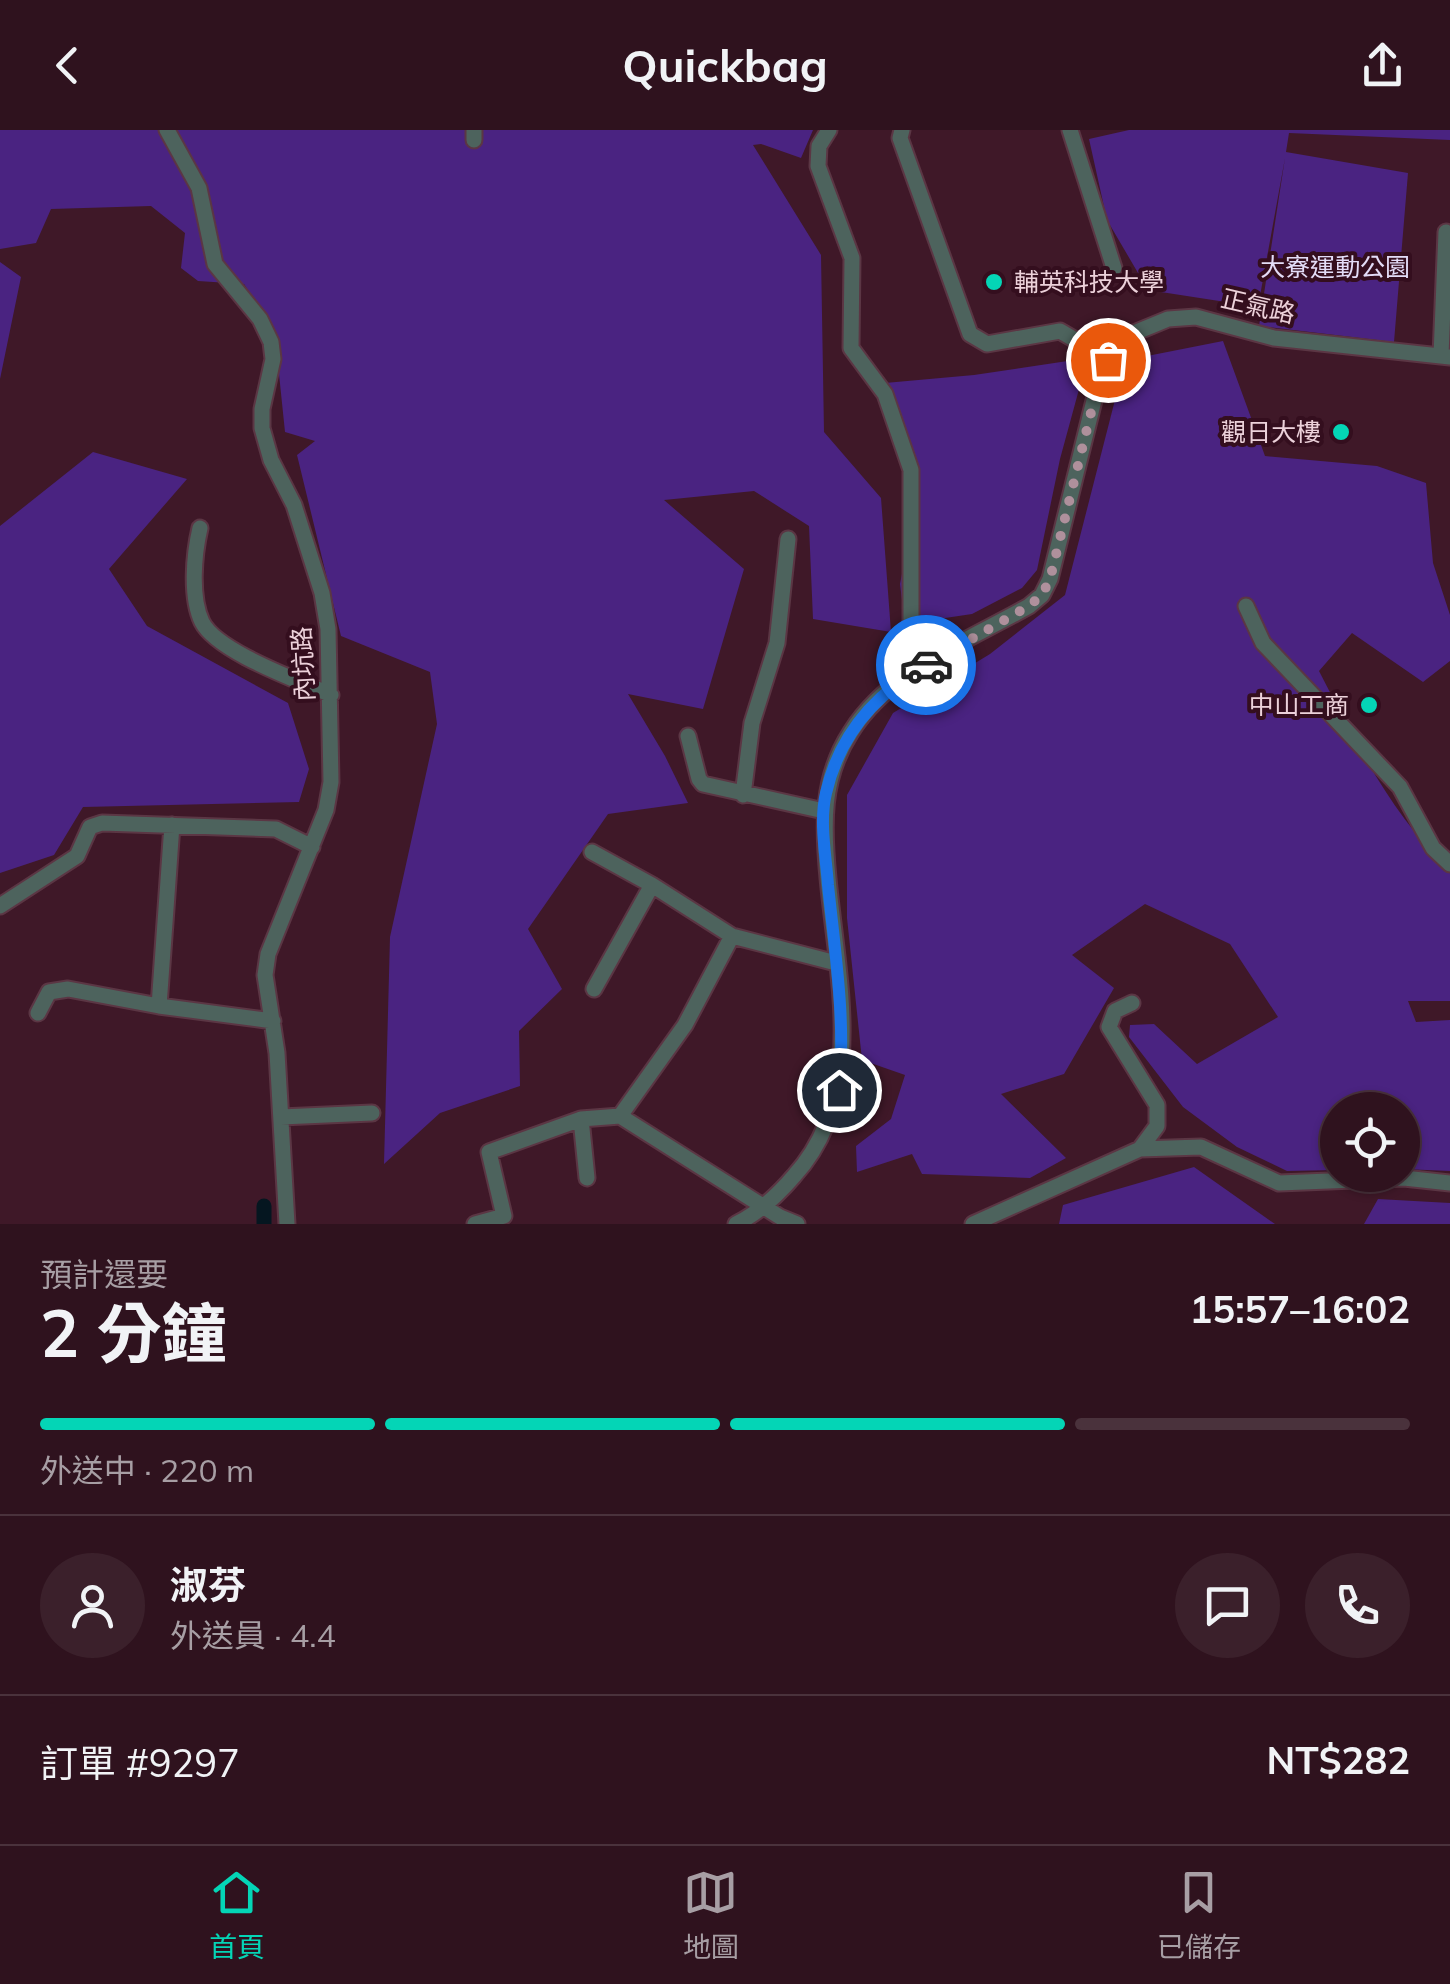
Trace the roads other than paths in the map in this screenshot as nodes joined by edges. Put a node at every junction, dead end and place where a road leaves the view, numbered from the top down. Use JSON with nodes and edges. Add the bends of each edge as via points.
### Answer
{"nodes":[{"id":1,"x":166,"y":130,"type":"edge"},
{"id":2,"x":829,"y":130,"type":"edge"},
{"id":3,"x":902,"y":130,"type":"edge"},
{"id":4,"x":1070,"y":130,"type":"edge"},
{"id":5,"x":1446,"y":232,"type":"dead end"},
{"id":6,"x":1114,"y":268,"type":"dead end"},
{"id":7,"x":1445,"y":356,"type":"edge"},
{"id":8,"x":1108,"y":360,"type":"junction"},
{"id":9,"x":200,"y":528,"type":"dead end"},
{"id":10,"x":788,"y":539,"type":"dead end"},
{"id":11,"x":1246,"y":606,"type":"dead end"},
{"id":12,"x":911,"y":674,"type":"junction"},
{"id":13,"x":331,"y":695,"type":"junction"},
{"id":14,"x":688,"y":736,"type":"dead end"},
{"id":15,"x":743,"y":794,"type":"junction"},
{"id":16,"x":824,"y":811,"type":"junction"},
{"id":17,"x":172,"y":825,"type":"junction"},
{"id":18,"x":312,"y":847,"type":"junction"},
{"id":19,"x":592,"y":852,"type":"dead end"},
{"id":20,"x":1450,"y":864,"type":"edge"},
{"id":21,"x":652,"y":884,"type":"junction"},
{"id":22,"x":0,"y":906,"type":"edge"},
{"id":23,"x":732,"y":936,"type":"junction"},
{"id":24,"x":836,"y":963,"type":"junction"},
{"id":25,"x":594,"y":989,"type":"dead end"},
{"id":26,"x":1132,"y":1003,"type":"dead end"},
{"id":27,"x":159,"y":1006,"type":"junction"},
{"id":28,"x":38,"y":1013,"type":"dead end"},
{"id":29,"x":273,"y":1020,"type":"junction"},
{"id":30,"x":372,"y":1113,"type":"dead end"},
{"id":31,"x":620,"y":1116,"type":"junction"},
{"id":32,"x":281,"y":1117,"type":"junction"},
{"id":33,"x":581,"y":1118,"type":"junction"},
{"id":34,"x":1140,"y":1149,"type":"junction"},
{"id":35,"x":587,"y":1178,"type":"dead end"},
{"id":36,"x":1450,"y":1183,"type":"edge"},
{"id":37,"x":765,"y":1207,"type":"junction"},
{"id":38,"x":780,"y":1220,"type":"edge"},
{"id":39,"x":287,"y":1224,"type":"edge"},
{"id":40,"x":475,"y":1224,"type":"edge"},
{"id":41,"x":736,"y":1224,"type":"edge"},
{"id":42,"x":798,"y":1224,"type":"edge"},
{"id":43,"x":972,"y":1224,"type":"edge"}],
"edges":[{"from":1,"to":13,"type":"street","name":"內坑路","via":[[199,188],[215,264],[272,342],[262,428],[322,592]]},
{"from":2,"to":12,"type":"street","via":[[818,166],[852,258],[850,348],[885,394],[911,470]]},
{"from":3,"to":8,"type":"street","via":[[970,334],[987,344],[1060,331]]},
{"from":4,"to":6,"type":"street"},
{"from":5,"to":7,"type":"street"},
{"from":7,"to":8,"type":"street","name":"正氣路","via":[[1274,338],[1196,318],[1134,333]]},
{"from":8,"to":12,"type":"street","via":[[1042,595]]},
{"from":9,"to":13,"type":"street","via":[[194,574],[208,630]]},
{"from":10,"to":15,"type":"street","via":[[777,643],[752,723]]},
{"from":11,"to":20,"type":"street","via":[[1264,644],[1400,787],[1433,848]]},
{"from":12,"to":16,"type":"street","via":[[873,703],[851,732]]},
{"from":13,"to":18,"type":"street","name":"內坑路","via":[[331,782]]},
{"from":14,"to":15,"type":"street","via":[[698,779]]},
{"from":15,"to":16,"type":"street"},
{"from":16,"to":24,"type":"street"},
{"from":17,"to":18,"type":"street","via":[[276,828]]},
{"from":17,"to":22,"type":"street","via":[[96,824],[77,856]]},
{"from":17,"to":27,"type":"street"},
{"from":18,"to":29,"type":"street","name":"內坑路","via":[[268,954]]},
{"from":19,"to":21,"type":"street"},
{"from":21,"to":23,"type":"street"},
{"from":21,"to":25,"type":"street"},
{"from":23,"to":24,"type":"street"},
{"from":23,"to":31,"type":"street","via":[[685,1025]]},
{"from":24,"to":37,"type":"street","via":[[844,1045],[834,1109],[808,1161]]},
{"from":26,"to":34,"type":"street","via":[[1116,1011],[1108,1027],[1156,1104],[1157,1126]]},
{"from":27,"to":28,"type":"street","via":[[68,989],[50,992]]},
{"from":27,"to":29,"type":"street"},
{"from":29,"to":32,"type":"street","name":"內坑路"},
{"from":30,"to":32,"type":"street"},
{"from":31,"to":33,"type":"street"},
{"from":31,"to":37,"type":"street"},
{"from":32,"to":39,"type":"street","name":"內坑路"},
{"from":33,"to":35,"type":"street"},
{"from":33,"to":40,"type":"street","via":[[489,1152],[504,1216]]},
{"from":34,"to":36,"type":"street","via":[[1201,1147],[1279,1183]]},
{"from":34,"to":43,"type":"street"},
{"from":37,"to":38,"type":"street"},
{"from":37,"to":41,"type":"street"},
{"from":38,"to":42,"type":"street"}]}
